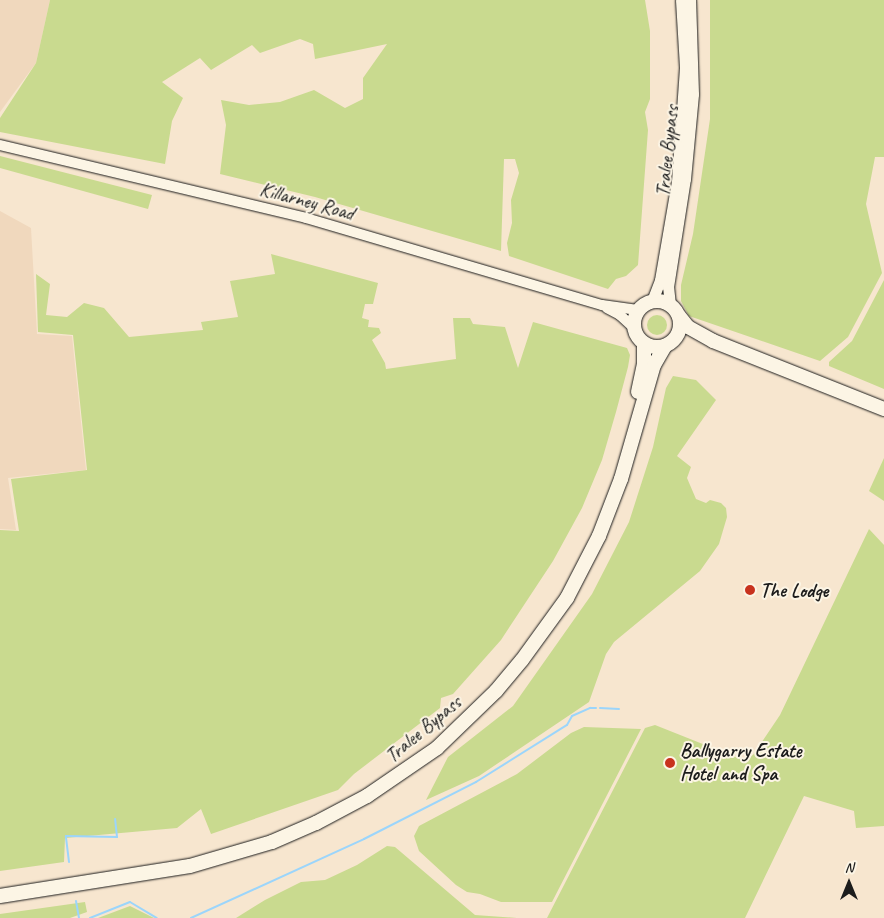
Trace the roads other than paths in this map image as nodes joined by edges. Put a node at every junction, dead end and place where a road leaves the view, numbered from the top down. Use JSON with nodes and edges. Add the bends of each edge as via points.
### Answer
{"nodes":[{"id":1,"x":681,"y":0,"type":"edge"},
{"id":2,"x":690,"y":0,"type":"edge"},
{"id":3,"x":0,"y":145,"type":"edge"},
{"id":4,"x":652,"y":302,"type":"junction"},
{"id":5,"x":602,"y":305,"type":"junction"},
{"id":6,"x":638,"y":310,"type":"junction"},
{"id":7,"x":675,"y":311,"type":"junction"},
{"id":8,"x":634,"y":328,"type":"junction"},
{"id":9,"x":713,"y":341,"type":"junction"},
{"id":10,"x":670,"y":342,"type":"junction"},
{"id":11,"x":644,"y":344,"type":"junction"},
{"id":12,"x":884,"y":409,"type":"edge"},
{"id":13,"x":0,"y":888,"type":"edge"},
{"id":14,"x":0,"y":896,"type":"edge"}],
"edges":[{"from":1,"to":4,"type":"main road","name":"Tralee Bypass","via":[[685,67],[677,182],[660,280]]},
{"from":2,"to":7,"type":"main road","name":"Tralee Bypass","via":[[693,94],[685,179],[668,288]]},
{"from":3,"to":5,"type":"main road","name":"Killarney Road","via":[[306,218]]},
{"from":4,"to":6,"type":"highway"},
{"from":4,"to":7,"type":"highway","via":[[658,301]]},
{"from":5,"to":6,"type":"main road","name":"Killarney Road"},
{"from":5,"to":8,"type":"main road","name":"Killarney Road"},
{"from":6,"to":8,"type":"highway"},
{"from":7,"to":9,"type":"highway","via":[[688,327]]},
{"from":7,"to":10,"type":"highway","via":[[680,328]]},
{"from":8,"to":11,"type":"highway"},
{"from":9,"to":10,"type":"highway"},
{"from":9,"to":12,"type":"highway"},
{"from":10,"to":11,"type":"highway","via":[[654,347]]},
{"from":10,"to":14,"type":"highway","name":"Tralee Bypass","via":[[655,362],[622,479],[567,598],[496,691],[437,748],[368,796],[272,842],[190,866]]},
{"from":11,"to":13,"type":"highway","name":"Tralee Bypass","via":[[644,364],[635,404],[613,476],[592,531],[557,596],[491,684],[430,741],[356,793],[268,834],[187,859]]}]}
